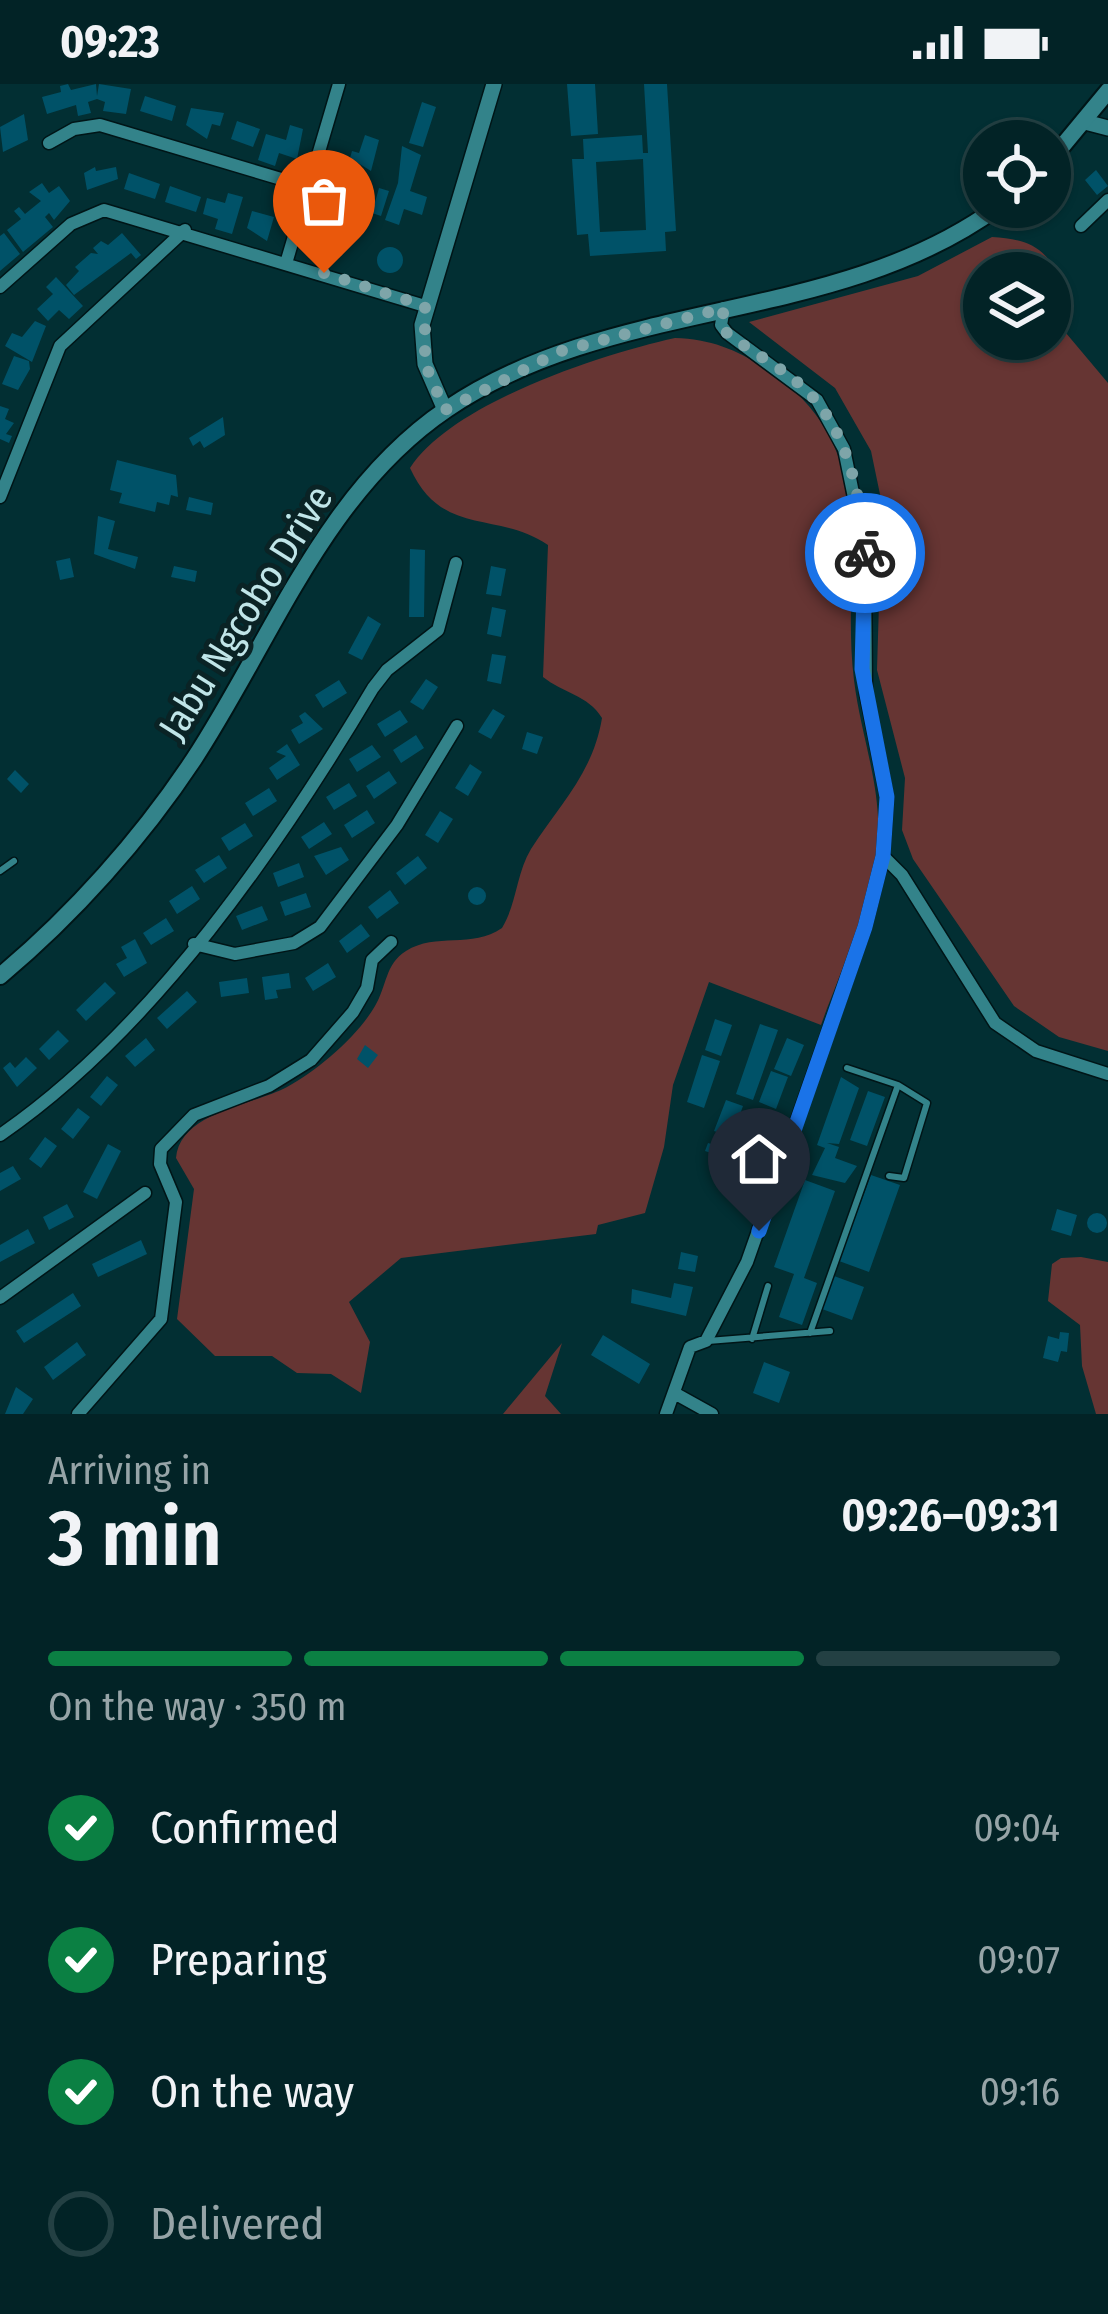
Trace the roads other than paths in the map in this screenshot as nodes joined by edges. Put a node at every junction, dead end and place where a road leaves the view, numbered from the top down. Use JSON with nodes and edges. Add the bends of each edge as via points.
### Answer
{"nodes":[{"id":1,"x":339,"y":84,"type":"edge"},
{"id":2,"x":490,"y":84,"type":"edge"},
{"id":3,"x":1108,"y":91,"type":"edge"},
{"id":4,"x":1085,"y":122,"type":"junction"},
{"id":5,"x":1108,"y":128,"type":"edge"},
{"id":6,"x":1071,"y":138,"type":"edge"},
{"id":7,"x":50,"y":143,"type":"dead end"},
{"id":8,"x":308,"y":187,"type":"junction"},
{"id":9,"x":1108,"y":200,"type":"edge"},
{"id":10,"x":1081,"y":226,"type":"dead end"},
{"id":11,"x":963,"y":227,"type":"edge"},
{"id":12,"x":184,"y":230,"type":"junction"},
{"id":13,"x":287,"y":260,"type":"junction"},
{"id":14,"x":0,"y":286,"type":"edge"},
{"id":15,"x":425,"y":306,"type":"junction"},
{"id":16,"x":724,"y":308,"type":"junction"},
{"id":17,"x":445,"y":410,"type":"junction"},
{"id":18,"x":0,"y":497,"type":"edge"},
{"id":19,"x":456,"y":563,"type":"dead end"},
{"id":20,"x":457,"y":726,"type":"dead end"},
{"id":21,"x":883,"y":856,"type":"junction"},
{"id":22,"x":14,"y":861,"type":"dead end"},
{"id":23,"x":1,"y":868,"type":"edge"},
{"id":24,"x":391,"y":942,"type":"dead end"},
{"id":25,"x":194,"y":944,"type":"junction"},
{"id":26,"x":0,"y":976,"type":"edge"},
{"id":27,"x":847,"y":1068,"type":"dead end"},
{"id":28,"x":1108,"y":1074,"type":"edge"},
{"id":29,"x":898,"y":1085,"type":"junction"},
{"id":30,"x":0,"y":1135,"type":"edge"},
{"id":31,"x":889,"y":1176,"type":"dead end"},
{"id":32,"x":146,"y":1193,"type":"dead end"},
{"id":33,"x":768,"y":1286,"type":"dead end"},
{"id":34,"x":0,"y":1298,"type":"edge"},
{"id":35,"x":830,"y":1331,"type":"dead end"},
{"id":36,"x":810,"y":1333,"type":"junction"},
{"id":37,"x":752,"y":1339,"type":"junction"},
{"id":38,"x":706,"y":1342,"type":"junction"},
{"id":39,"x":676,"y":1394,"type":"junction"},
{"id":40,"x":78,"y":1414,"type":"edge"},
{"id":41,"x":666,"y":1414,"type":"edge"},
{"id":42,"x":712,"y":1414,"type":"edge"}],
"edges":[{"from":1,"to":8,"type":"street"},
{"from":2,"to":15,"type":"street"},
{"from":3,"to":4,"type":"main road"},
{"from":4,"to":5,"type":"street"},
{"from":4,"to":6,"type":"main road"},
{"from":7,"to":8,"type":"street","via":[[100,125]]},
{"from":8,"to":13,"type":"street"},
{"from":9,"to":10,"type":"street"},
{"from":11,"to":16,"type":"main road","name":"Jabu Ngcobo Drive","via":[[907,258]]},
{"from":12,"to":13,"type":"street"},
{"from":12,"to":14,"type":"street","via":[[119,211],[93,212]]},
{"from":12,"to":18,"type":"street","via":[[60,346]]},
{"from":13,"to":15,"type":"street"},
{"from":15,"to":17,"type":"street","via":[[425,364]]},
{"from":16,"to":17,"type":"main road","name":"Jabu Ngcobo Drive","via":[[561,351]]},
{"from":16,"to":21,"type":"street","via":[[727,333],[817,400],[853,477],[865,551],[862,669],[887,797]]},
{"from":17,"to":26,"type":"main road","name":"Jabu Ngcobo Drive","via":[[336,518],[193,761],[149,820]]},
{"from":19,"to":25,"type":"street","via":[[438,630],[387,670],[293,822]]},
{"from":20,"to":25,"type":"street","via":[[397,825],[320,927],[294,943],[235,954]]},
{"from":21,"to":28,"type":"street","via":[[995,1023],[1036,1051]]},
{"from":21,"to":38,"type":"street","via":[[782,1168]]},
{"from":22,"to":23,"type":"lane"},
{"from":24,"to":40,"type":"street","via":[[372,960],[353,1012],[311,1060],[194,1115],[161,1149],[176,1202],[160,1318]]},
{"from":25,"to":30,"type":"street","via":[[81,1071]]},
{"from":27,"to":29,"type":"lane"},
{"from":29,"to":31,"type":"lane","via":[[920,1096],[928,1111],[904,1178]]},
{"from":29,"to":36,"type":"lane"},
{"from":32,"to":34,"type":"street"},
{"from":33,"to":37,"type":"lane"},
{"from":35,"to":36,"type":"lane"},
{"from":36,"to":37,"type":"lane"},
{"from":37,"to":38,"type":"lane"},
{"from":38,"to":39,"type":"street","via":[[690,1348]]},
{"from":39,"to":41,"type":"street"},
{"from":39,"to":42,"type":"street"}]}
